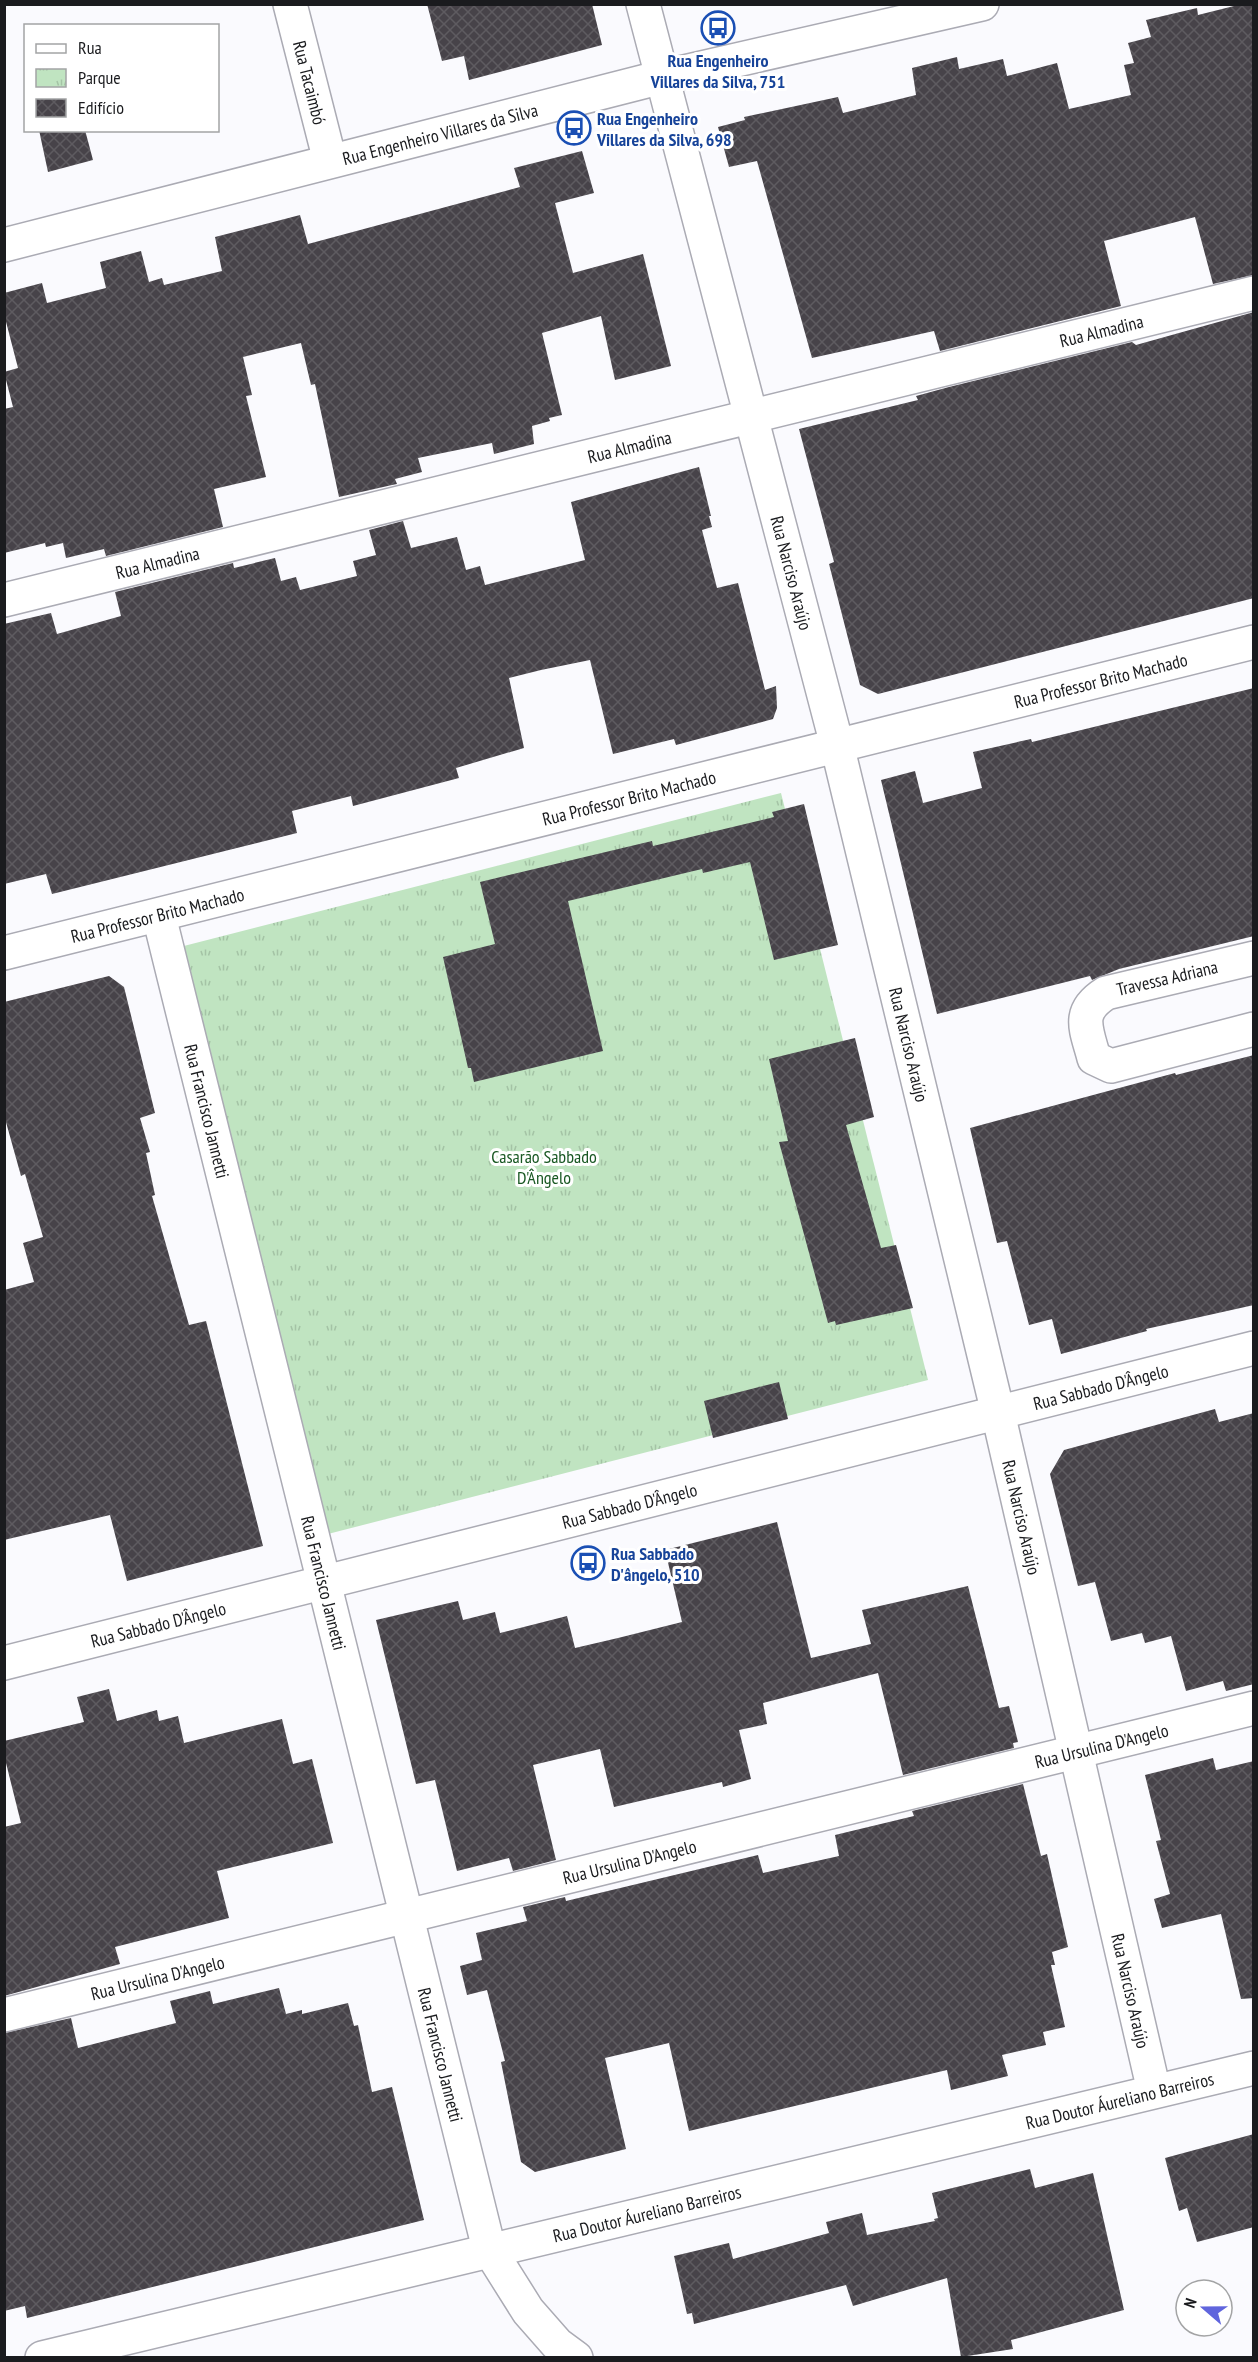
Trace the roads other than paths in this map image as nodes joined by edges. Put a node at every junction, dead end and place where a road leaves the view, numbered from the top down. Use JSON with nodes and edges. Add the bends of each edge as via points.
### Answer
{"nodes":[{"id":1,"x":290,"y":4,"type":"edge"},
{"id":2,"x":643,"y":4,"type":"edge"},
{"id":3,"x":982,"y":4,"type":"edge"},
{"id":4,"x":662,"y":77,"type":"junction"},
{"id":5,"x":330,"y":161,"type":"junction"},
{"id":6,"x":4,"y":245,"type":"edge"},
{"id":7,"x":1254,"y":293,"type":"edge"},
{"id":8,"x":749,"y":416,"type":"junction"},
{"id":9,"x":4,"y":600,"type":"edge"},
{"id":10,"x":1254,"y":642,"type":"edge"},
{"id":11,"x":837,"y":745,"type":"junction"},
{"id":12,"x":159,"y":916,"type":"junction"},
{"id":13,"x":4,"y":953,"type":"edge"},
{"id":14,"x":1254,"y":958,"type":"edge"},
{"id":15,"x":1254,"y":1029,"type":"edge"},
{"id":16,"x":1254,"y":1348,"type":"edge"},
{"id":17,"x":998,"y":1413,"type":"junction"},
{"id":18,"x":323,"y":1583,"type":"junction"},
{"id":19,"x":4,"y":1663,"type":"edge"},
{"id":20,"x":1254,"y":1708,"type":"edge"},
{"id":21,"x":1077,"y":1754,"type":"junction"},
{"id":22,"x":405,"y":1915,"type":"junction"},
{"id":23,"x":4,"y":2015,"type":"edge"},
{"id":24,"x":1254,"y":2068,"type":"edge"},
{"id":25,"x":1154,"y":2091,"type":"junction"},
{"id":26,"x":489,"y":2249,"type":"junction"},
{"id":27,"x":42,"y":2358,"type":"edge"},
{"id":28,"x":576,"y":2358,"type":"edge"}],
"edges":[{"from":1,"to":5,"type":"main road","name":"Rua Tacaimbó"},
{"from":2,"to":4,"type":"main road","name":"Rua Narciso Araújo"},
{"from":3,"to":4,"type":"main road","name":"Rua Engenheiro Villares da Silva"},
{"from":4,"to":5,"type":"main road","name":"Rua Engenheiro Villares da Silva"},
{"from":4,"to":8,"type":"main road","name":"Rua Narciso Araújo"},
{"from":5,"to":6,"type":"main road","name":"Rua Engenheiro Villares da Silva"},
{"from":7,"to":8,"type":"main road","name":"Rua Almadina"},
{"from":8,"to":9,"type":"main road","name":"Rua Almadina"},
{"from":8,"to":11,"type":"main road","name":"Rua Narciso Araújo"},
{"from":10,"to":11,"type":"main road","name":"Rua Professor Brito Machado"},
{"from":11,"to":12,"type":"main road","name":"Rua Professor Brito Machado"},
{"from":11,"to":17,"type":"main road","name":"Rua Narciso Araújo"},
{"from":12,"to":13,"type":"main road","name":"Rua Professor Brito Machado"},
{"from":12,"to":18,"type":"main road","name":"Rua Francisco Jannetti"},
{"from":14,"to":15,"type":"main road","name":"Travessa Adriana","via":[[1106,993],[1092,1002],[1085,1022],[1094,1058],[1111,1066]]},
{"from":16,"to":17,"type":"main road","name":"Rua Sabbado D'Ângelo"},
{"from":17,"to":18,"type":"main road","name":"Rua Sabbado D'Ângelo"},
{"from":17,"to":21,"type":"main road","name":"Rua Narciso Araújo"},
{"from":18,"to":19,"type":"main road","name":"Rua Sabbado D'Ângelo"},
{"from":18,"to":22,"type":"main road","name":"Rua Francisco Jannetti"},
{"from":20,"to":21,"type":"main road","name":"Rua Ursulina D'Angelo"},
{"from":21,"to":22,"type":"main road","name":"Rua Ursulina D'Angelo"},
{"from":21,"to":25,"type":"main road","name":"Rua Narciso Araújo"},
{"from":22,"to":23,"type":"main road","name":"Rua Ursulina D'Angelo"},
{"from":22,"to":26,"type":"main road","name":"Rua Francisco Jannetti"},
{"from":24,"to":25,"type":"main road","name":"Rua Doutor Áureliano Barreiros"},
{"from":25,"to":26,"type":"main road","name":"Rua Doutor Áureliano Barreiros"},
{"from":26,"to":27,"type":"main road","name":"Rua Doutor Áureliano Barreiros"},
{"from":26,"to":28,"type":"main road","name":"Rua Francisco Jannetti","via":[[528,2311],[557,2344]]}]}
